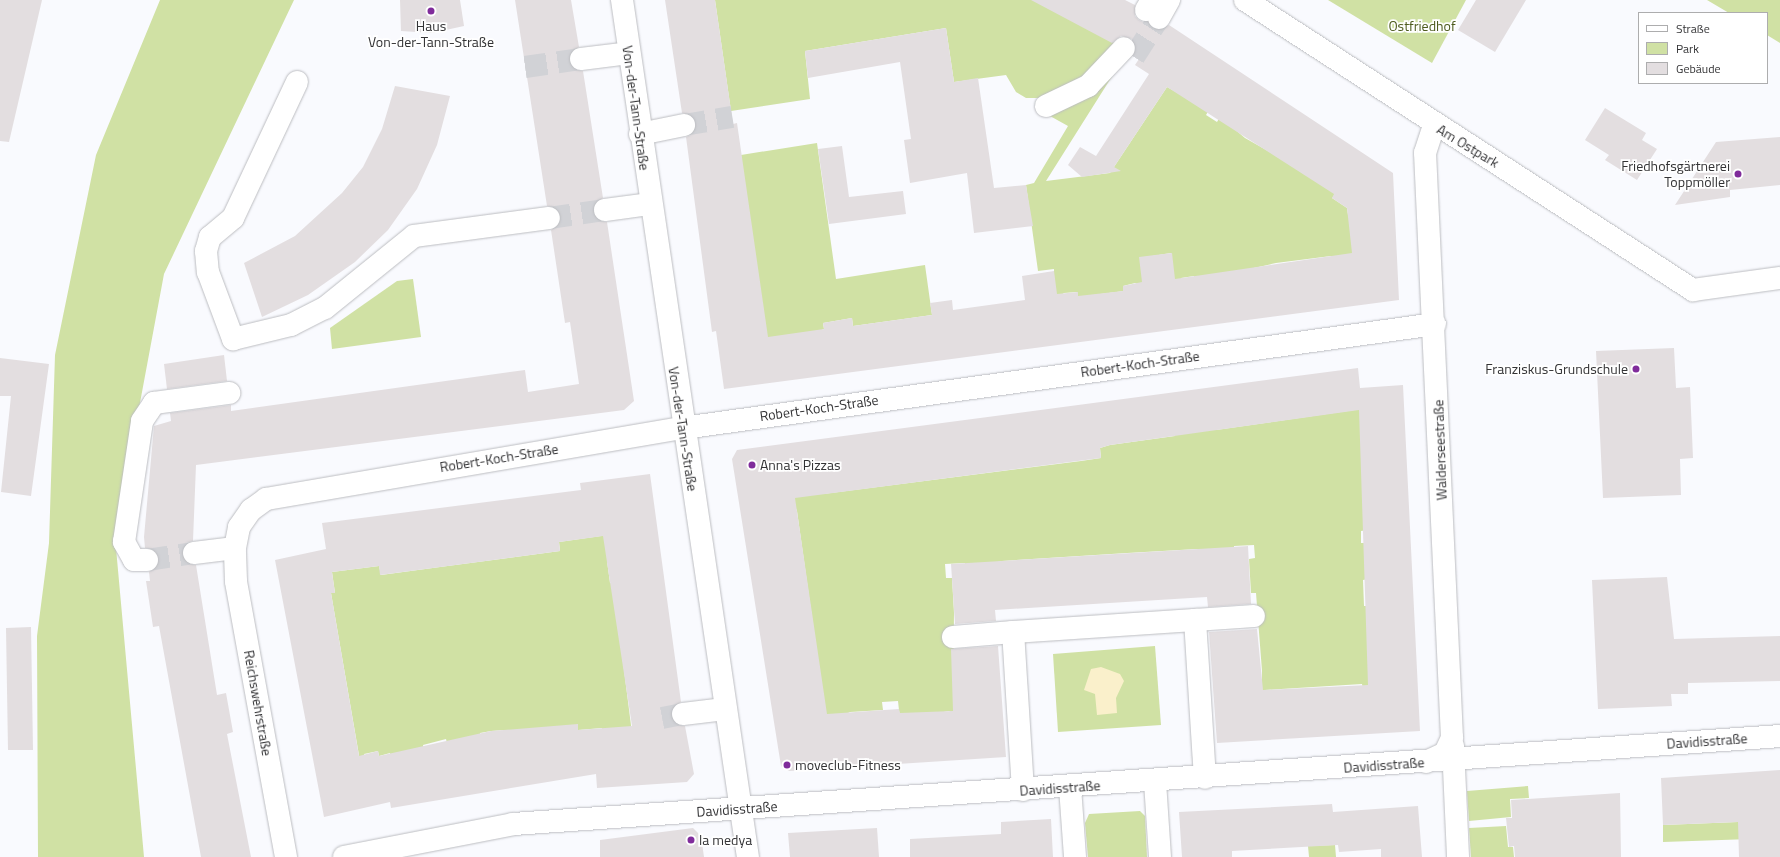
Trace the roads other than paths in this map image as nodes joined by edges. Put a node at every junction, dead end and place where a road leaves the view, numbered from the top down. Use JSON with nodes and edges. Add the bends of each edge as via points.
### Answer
{"nodes":[{"id":1,"x":622,"y":0,"type":"edge"},
{"id":2,"x":1256,"y":3,"type":"edge"},
{"id":3,"x":1124,"y":48,"type":"tunnel mouth"},
{"id":4,"x":629,"y":53,"type":"junction"},
{"id":5,"x":581,"y":59,"type":"tunnel mouth"},
{"id":6,"x":297,"y":82,"type":"dead end"},
{"id":7,"x":1046,"y":106,"type":"dead end"},
{"id":8,"x":684,"y":125,"type":"tunnel mouth"},
{"id":9,"x":1434,"y":126,"type":"junction"},
{"id":10,"x":640,"y":134,"type":"junction"},
{"id":11,"x":649,"y":204,"type":"junction"},
{"id":12,"x":605,"y":210,"type":"tunnel mouth"},
{"id":13,"x":548,"y":218,"type":"tunnel mouth"},
{"id":14,"x":1780,"y":278,"type":"edge"},
{"id":15,"x":1435,"y":324,"type":"junction"},
{"id":16,"x":229,"y":393,"type":"dead end"},
{"id":17,"x":683,"y":428,"type":"junction"},
{"id":18,"x":235,"y":548,"type":"junction"},
{"id":19,"x":194,"y":553,"type":"tunnel mouth"},
{"id":20,"x":147,"y":560,"type":"tunnel mouth"},
{"id":21,"x":1254,"y":616,"type":"dead end"},
{"id":22,"x":1195,"y":620,"type":"junction"},
{"id":23,"x":1012,"y":632,"type":"junction"},
{"id":24,"x":953,"y":636,"type":"dead end"},
{"id":25,"x":725,"y":709,"type":"junction"},
{"id":26,"x":683,"y":714,"type":"tunnel mouth"},
{"id":27,"x":1780,"y":736,"type":"edge"},
{"id":28,"x":1452,"y":738,"type":"junction"},
{"id":29,"x":1454,"y":760,"type":"junction"},
{"id":30,"x":1425,"y":762,"type":"junction"},
{"id":31,"x":1205,"y":778,"type":"junction"},
{"id":32,"x":1155,"y":782,"type":"junction"},
{"id":33,"x":1070,"y":787,"type":"junction"},
{"id":34,"x":1023,"y":790,"type":"junction"},
{"id":35,"x":740,"y":809,"type":"junction"},
{"id":36,"x":421,"y":848,"type":"edge"},
{"id":37,"x":286,"y":857,"type":"edge"},
{"id":38,"x":344,"y":857,"type":"edge"},
{"id":39,"x":748,"y":857,"type":"edge"},
{"id":40,"x":1075,"y":857,"type":"edge"},
{"id":41,"x":1160,"y":857,"type":"edge"},
{"id":42,"x":1458,"y":857,"type":"edge"}],
"edges":[{"from":1,"to":4,"type":"street","name":"Von-der-Tann-Straße"},
{"from":2,"to":9,"type":"street","name":"Am Ostpark"},
{"from":3,"to":7,"type":"street","via":[[1088,86]]},
{"from":4,"to":5,"type":"street"},
{"from":4,"to":10,"type":"street","name":"Von-der-Tann-Straße"},
{"from":6,"to":13,"type":"street","via":[[233,218],[210,237],[206,251],[208,272],[233,339],[291,325],[325,308],[414,236]]},
{"from":8,"to":10,"type":"street"},
{"from":9,"to":14,"type":"street","name":"Am Ostpark","via":[[1693,290]]},
{"from":9,"to":15,"type":"street","name":"Walderseestraße","via":[[1425,154]]},
{"from":10,"to":11,"type":"street","name":"Von-der-Tann-Straße"},
{"from":11,"to":12,"type":"street"},
{"from":11,"to":17,"type":"street","name":"Von-der-Tann-Straße"},
{"from":15,"to":17,"type":"street","name":"Robert-Koch-Straße"},
{"from":15,"to":28,"type":"street","name":"Walderseestraße"},
{"from":16,"to":20,"type":"street","via":[[154,403],[142,421],[124,542],[134,560]]},
{"from":17,"to":18,"type":"street","name":"Robert-Koch-Straße","via":[[266,499],[251,510],[239,527]]},
{"from":17,"to":25,"type":"street","name":"Von-der-Tann-Straße"},
{"from":18,"to":19,"type":"street"},
{"from":18,"to":37,"type":"street","name":"Reichswehrstraße","via":[[236,581]]},
{"from":21,"to":22,"type":"street"},
{"from":22,"to":23,"type":"street"},
{"from":22,"to":31,"type":"street"},
{"from":23,"to":24,"type":"street"},
{"from":23,"to":34,"type":"street"},
{"from":25,"to":26,"type":"street"},
{"from":25,"to":35,"type":"street","name":"Von-der-Tann-Straße"},
{"from":27,"to":29,"type":"street","name":"Davidisstraße"},
{"from":28,"to":29,"type":"street","name":"Walderseestraße"},
{"from":28,"to":30,"type":"street","via":[[1445,753]]},
{"from":29,"to":30,"type":"street","name":"Davidisstraße"},
{"from":29,"to":42,"type":"street","name":"Walderseestraße"},
{"from":30,"to":31,"type":"street","name":"Davidisstraße"},
{"from":31,"to":32,"type":"street","name":"Davidisstraße"},
{"from":32,"to":33,"type":"street","name":"Davidisstraße"},
{"from":32,"to":41,"type":"street"},
{"from":33,"to":34,"type":"street","name":"Davidisstraße"},
{"from":33,"to":40,"type":"street"},
{"from":34,"to":35,"type":"street","name":"Davidisstraße"},
{"from":35,"to":36,"type":"street","name":"Davidisstraße","via":[[513,824]]},
{"from":35,"to":39,"type":"street","name":"Von-der-Tann-Straße"},
{"from":36,"to":38,"type":"street","name":"Davidisstraße"}]}
